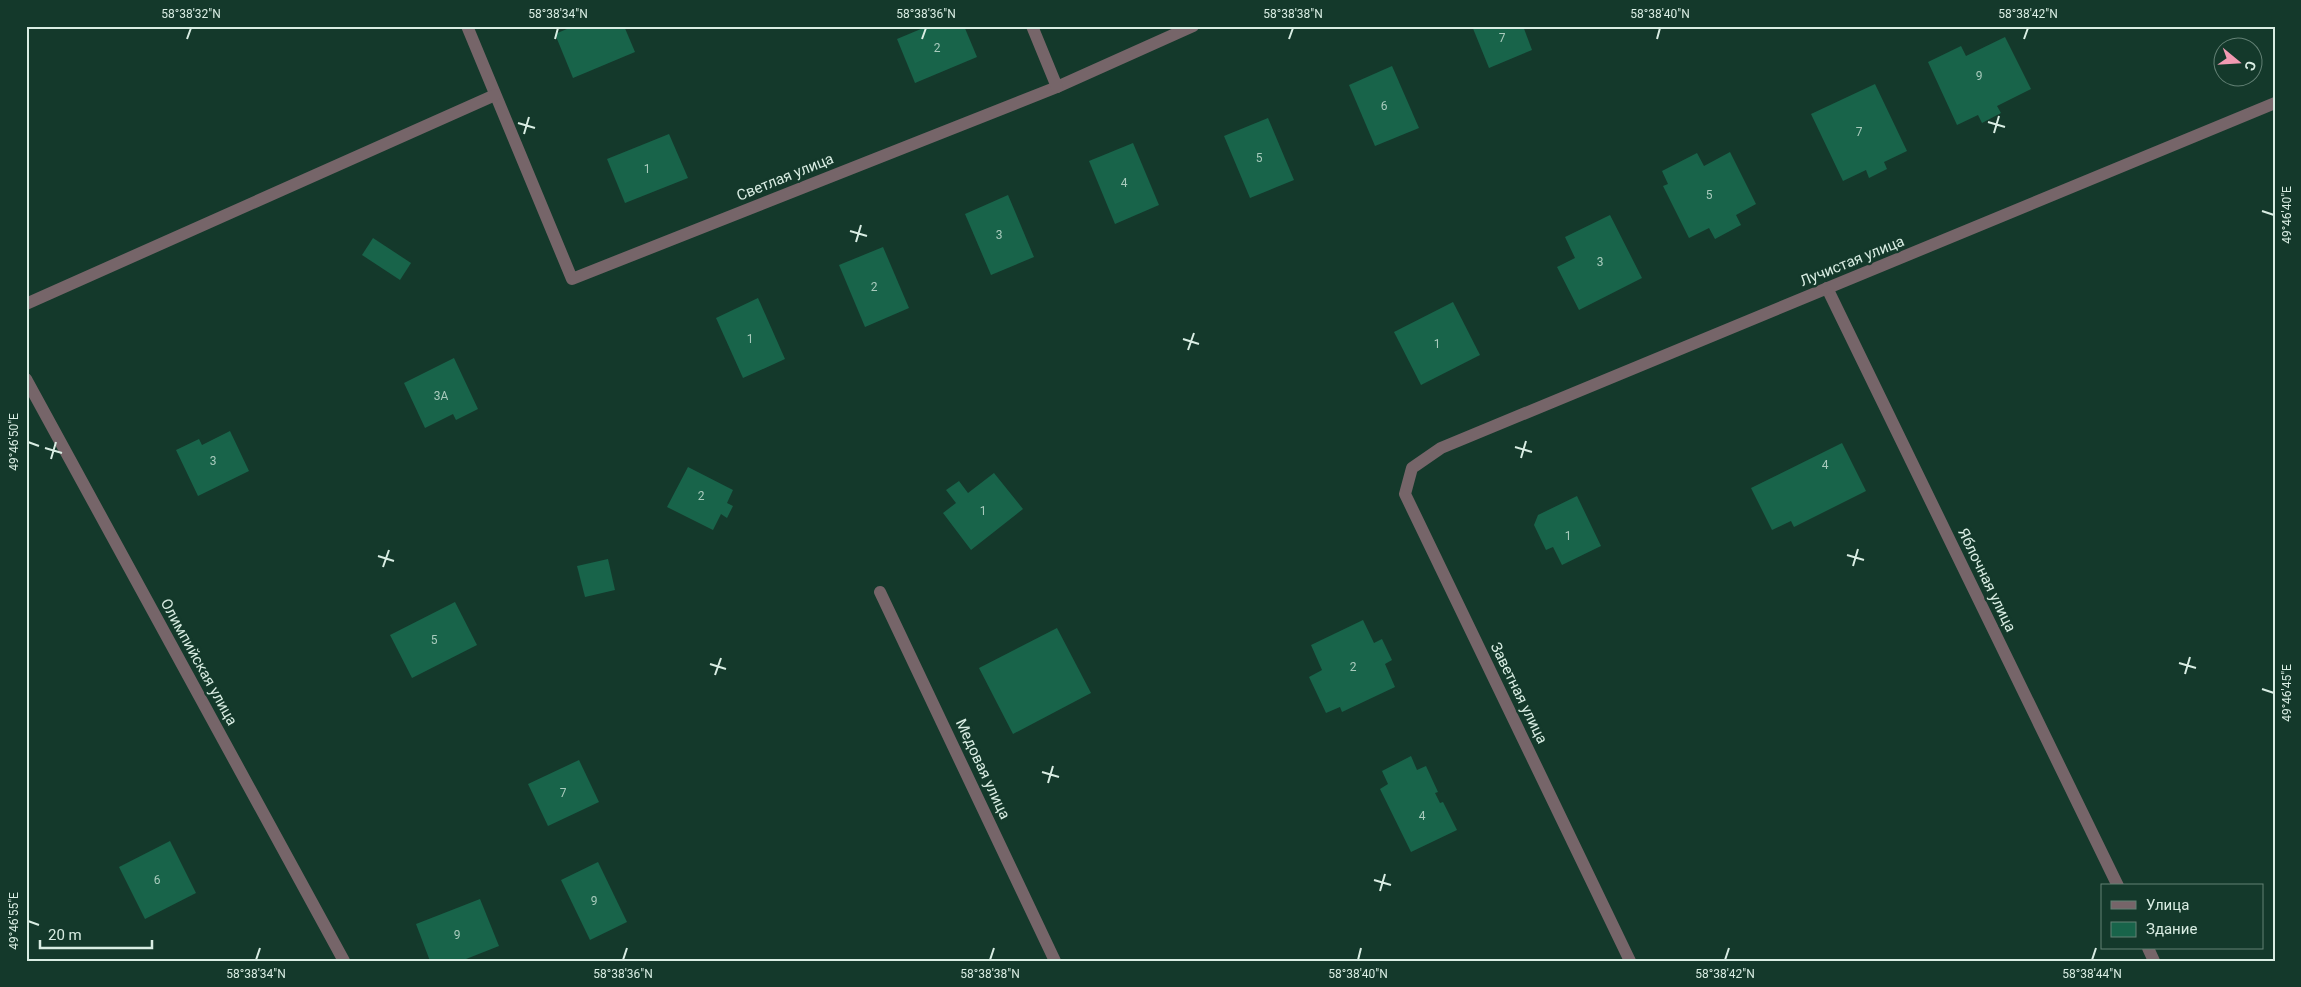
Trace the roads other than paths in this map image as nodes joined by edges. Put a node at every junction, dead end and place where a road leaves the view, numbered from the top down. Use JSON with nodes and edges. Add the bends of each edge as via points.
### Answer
{"nodes":[{"id":1,"x":467,"y":26,"type":"edge"},
{"id":2,"x":1032,"y":26,"type":"edge"},
{"id":3,"x":1193,"y":26,"type":"edge"},
{"id":4,"x":1057,"y":87,"type":"junction"},
{"id":5,"x":495,"y":95,"type":"junction"},
{"id":6,"x":2275,"y":103,"type":"edge"},
{"id":7,"x":1827,"y":288,"type":"junction"},
{"id":8,"x":26,"y":304,"type":"edge"},
{"id":9,"x":26,"y":378,"type":"edge"},
{"id":10,"x":1441,"y":448,"type":"joint"},
{"id":11,"x":880,"y":592,"type":"dead end"},
{"id":12,"x":2117,"y":884,"type":"edge"},
{"id":13,"x":344,"y":961,"type":"edge"},
{"id":14,"x":1056,"y":961,"type":"edge"},
{"id":15,"x":1630,"y":961,"type":"edge"}],
"edges":[{"from":1,"to":5,"type":"street"},
{"from":2,"to":4,"type":"street"},
{"from":3,"to":4,"type":"street","name":"Светлая улица"},
{"from":4,"to":5,"type":"street","name":"Светлая улица","via":[[572,279]]},
{"from":5,"to":8,"type":"street"},
{"from":6,"to":7,"type":"street","name":"Лучистая улица"},
{"from":7,"to":10,"type":"street","name":"Лучистая улица"},
{"from":7,"to":12,"type":"street","name":"Яблочная улица"},
{"from":9,"to":13,"type":"street","name":"Олимпийская улица"},
{"from":10,"to":15,"type":"street","name":"Заветная улица","via":[[1412,468],[1405,494]]},
{"from":11,"to":14,"type":"street","name":"Медовая улица"}]}
